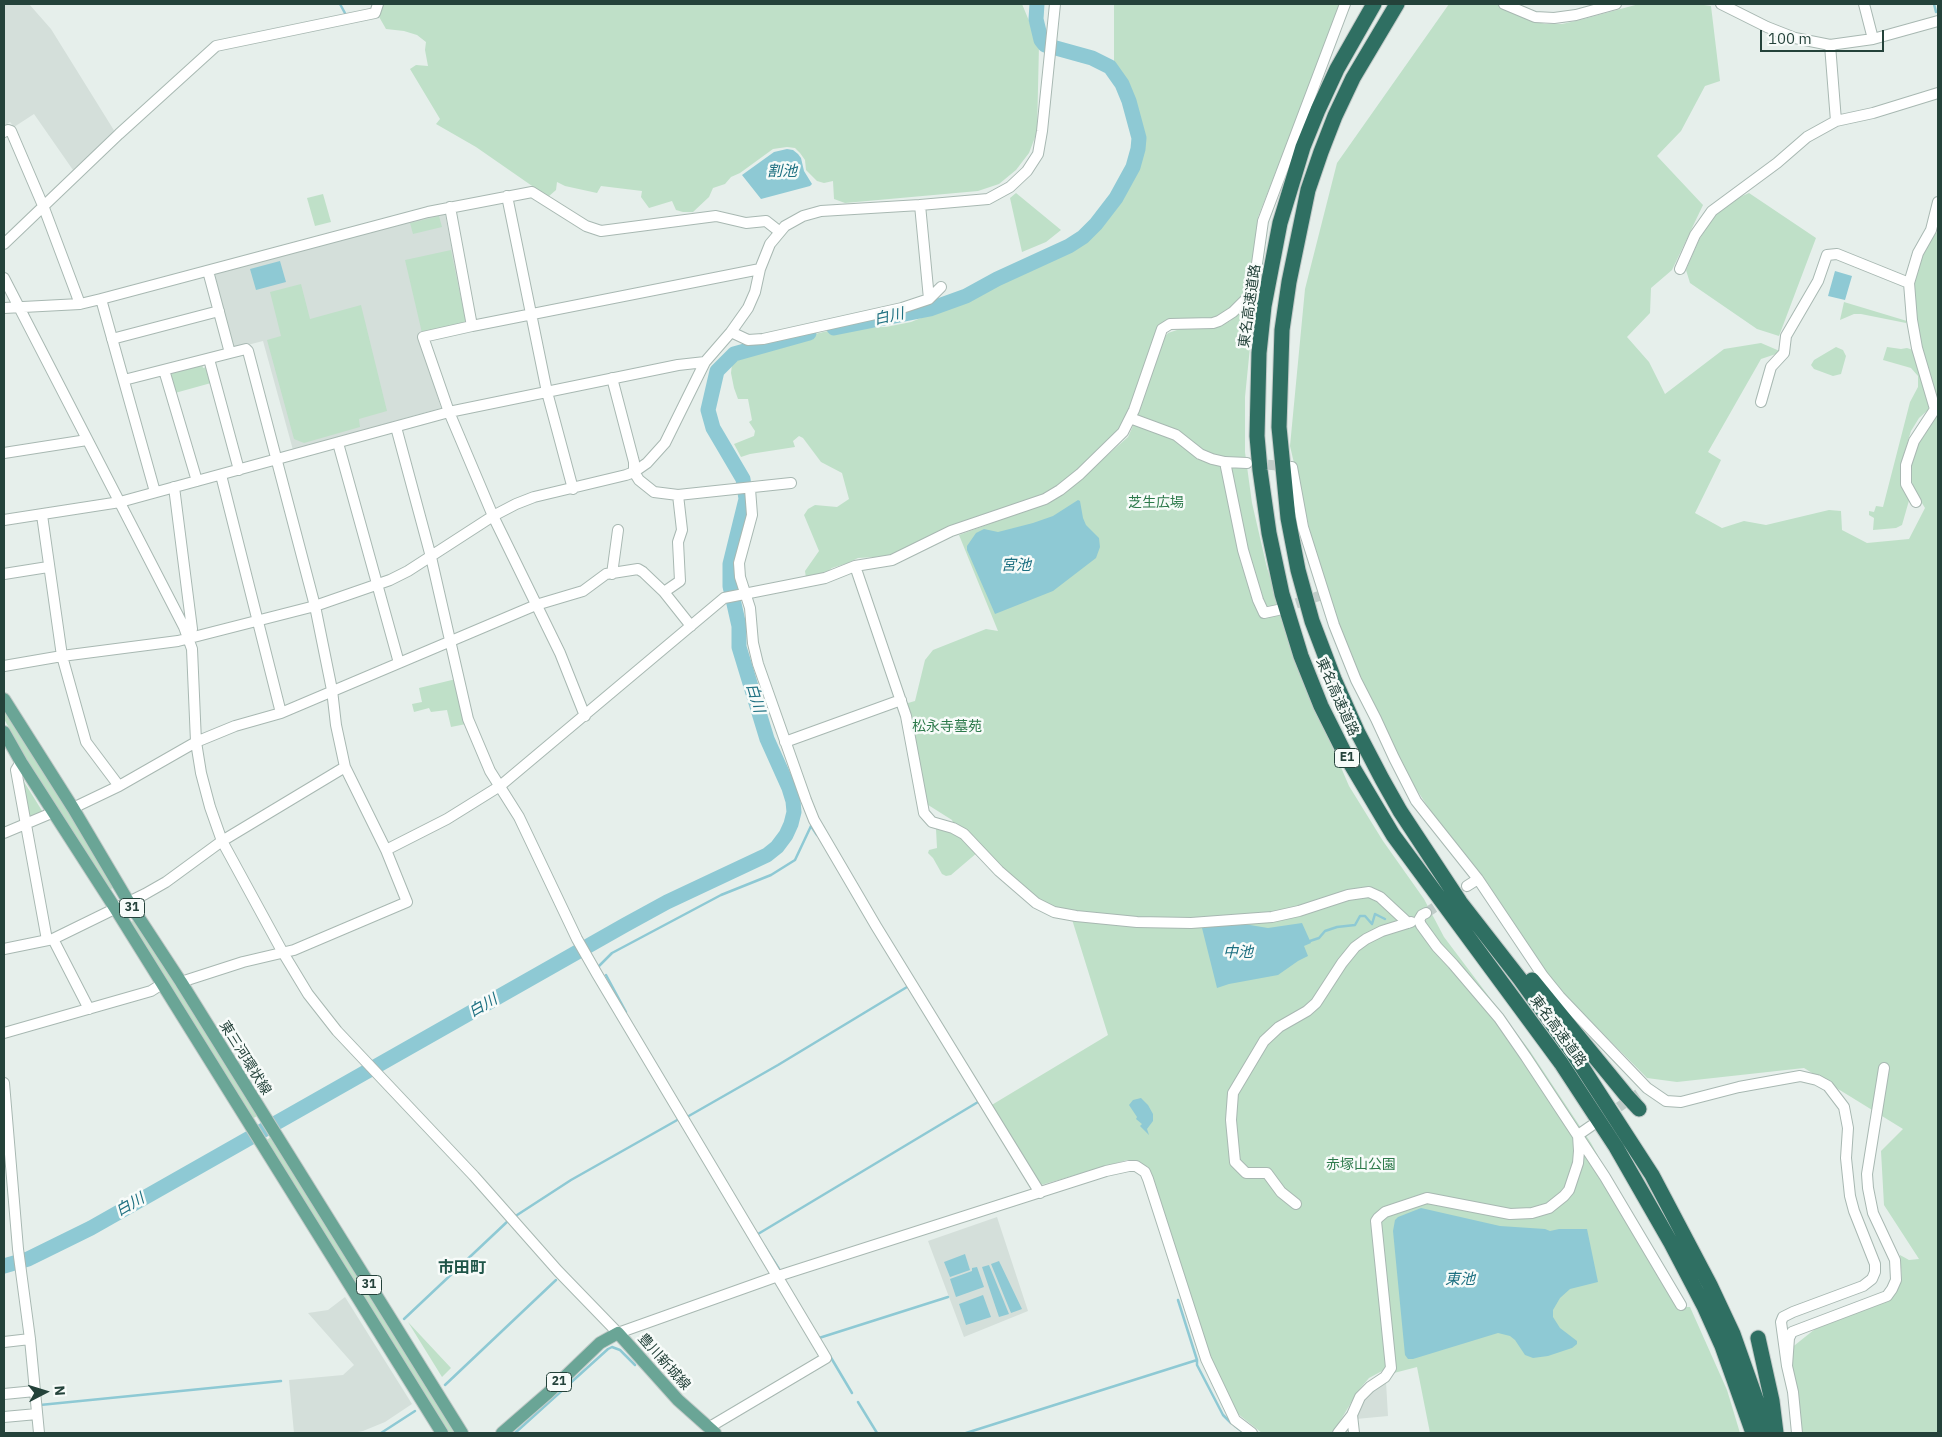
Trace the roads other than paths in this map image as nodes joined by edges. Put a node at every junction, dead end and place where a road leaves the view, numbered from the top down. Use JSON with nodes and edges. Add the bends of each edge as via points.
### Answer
{"nodes":[{"id":1,"x":378,"y":4,"type":"edge"},
{"id":2,"x":1054,"y":4,"type":"edge"},
{"id":3,"x":1345,"y":4,"type":"edge"},
{"id":4,"x":1374,"y":4,"type":"edge"},
{"id":5,"x":1397,"y":4,"type":"edge"},
{"id":6,"x":1504,"y":4,"type":"edge"},
{"id":7,"x":1616,"y":4,"type":"edge"},
{"id":8,"x":1721,"y":4,"type":"edge"},
{"id":9,"x":1864,"y":4,"type":"edge"},
{"id":10,"x":1938,"y":22,"type":"edge"},
{"id":11,"x":1873,"y":39,"type":"junction"},
{"id":12,"x":1830,"y":45,"type":"junction"},
{"id":13,"x":1938,"y":93,"type":"edge"},
{"id":14,"x":1836,"y":121,"type":"junction"},
{"id":15,"x":4,"y":132,"type":"edge"},
{"id":16,"x":507,"y":196,"type":"junction"},
{"id":17,"x":1938,"y":202,"type":"edge"},
{"id":18,"x":920,"y":205,"type":"junction"},
{"id":19,"x":450,"y":207,"type":"junction"},
{"id":20,"x":44,"y":208,"type":"junction"},
{"id":21,"x":780,"y":232,"type":"junction"},
{"id":22,"x":4,"y":244,"type":"edge"},
{"id":23,"x":760,"y":269,"type":"junction"},
{"id":24,"x":1680,"y":269,"type":"dead end"},
{"id":25,"x":208,"y":271,"type":"junction"},
{"id":26,"x":4,"y":278,"type":"edge"},
{"id":27,"x":1909,"y":283,"type":"junction"},
{"id":28,"x":941,"y":287,"type":"dead end"},
{"id":29,"x":101,"y":299,"type":"junction"},
{"id":30,"x":929,"y":299,"type":"junction"},
{"id":31,"x":80,"y":304,"type":"junction"},
{"id":32,"x":19,"y":307,"type":"junction"},
{"id":33,"x":4,"y":308,"type":"edge"},
{"id":34,"x":219,"y":311,"type":"junction"},
{"id":35,"x":530,"y":314,"type":"junction"},
{"id":36,"x":472,"y":326,"type":"junction"},
{"id":37,"x":731,"y":332,"type":"junction"},
{"id":38,"x":112,"y":339,"type":"junction"},
{"id":39,"x":230,"y":353,"type":"junction"},
{"id":40,"x":209,"y":359,"type":"junction"},
{"id":41,"x":705,"y":362,"type":"junction"},
{"id":42,"x":164,"y":370,"type":"junction"},
{"id":43,"x":612,"y":378,"type":"junction"},
{"id":44,"x":124,"y":380,"type":"junction"},
{"id":45,"x":546,"y":392,"type":"junction"},
{"id":46,"x":1761,"y":402,"type":"dead end"},
{"id":47,"x":449,"y":412,"type":"junction"},
{"id":48,"x":1130,"y":418,"type":"junction"},
{"id":49,"x":396,"y":428,"type":"junction"},
{"id":50,"x":87,"y":440,"type":"junction"},
{"id":51,"x":338,"y":444,"type":"junction"},
{"id":52,"x":4,"y":453,"type":"edge"},
{"id":53,"x":277,"y":460,"type":"junction"},
{"id":54,"x":1225,"y":462,"type":"junction"},
{"id":55,"x":1248,"y":463,"type":"tunnel mouth"},
{"id":56,"x":1292,"y":467,"type":"dead end"},
{"id":57,"x":239,"y":470,"type":"junction"},
{"id":58,"x":634,"y":472,"type":"junction"},
{"id":59,"x":221,"y":475,"type":"junction"},
{"id":60,"x":197,"y":482,"type":"junction"},
{"id":61,"x":791,"y":483,"type":"dead end"},
{"id":62,"x":174,"y":487,"type":"junction"},
{"id":63,"x":573,"y":488,"type":"junction"},
{"id":64,"x":750,"y":489,"type":"junction"},
{"id":65,"x":155,"y":492,"type":"junction"},
{"id":66,"x":678,"y":495,"type":"junction"},
{"id":67,"x":120,"y":502,"type":"junction"},
{"id":68,"x":1916,"y":502,"type":"dead end"},
{"id":69,"x":42,"y":515,"type":"junction"},
{"id":70,"x":493,"y":516,"type":"junction"},
{"id":71,"x":4,"y":520,"type":"edge"},
{"id":72,"x":618,"y":530,"type":"dead end"},
{"id":73,"x":432,"y":557,"type":"junction"},
{"id":74,"x":855,"y":566,"type":"junction"},
{"id":75,"x":48,"y":567,"type":"junction"},
{"id":76,"x":4,"y":574,"type":"edge"},
{"id":77,"x":612,"y":574,"type":"junction"},
{"id":78,"x":377,"y":584,"type":"junction"},
{"id":79,"x":664,"y":592,"type":"junction"},
{"id":80,"x":744,"y":595,"type":"junction"},
{"id":81,"x":536,"y":605,"type":"junction"},
{"id":82,"x":315,"y":606,"type":"junction"},
{"id":83,"x":1278,"y":610,"type":"tunnel mouth"},
{"id":84,"x":258,"y":622,"type":"junction"},
{"id":85,"x":691,"y":626,"type":"junction"},
{"id":86,"x":188,"y":637,"type":"junction"},
{"id":87,"x":450,"y":642,"type":"junction"},
{"id":88,"x":62,"y":656,"type":"junction"},
{"id":89,"x":399,"y":663,"type":"junction"},
{"id":90,"x":4,"y":666,"type":"edge"},
{"id":91,"x":332,"y":690,"type":"junction"},
{"id":92,"x":4,"y":699,"type":"edge"},
{"id":93,"x":901,"y":700,"type":"junction"},
{"id":94,"x":281,"y":713,"type":"junction"},
{"id":95,"x":585,"y":716,"type":"junction"},
{"id":96,"x":4,"y":732,"type":"edge"},
{"id":97,"x":196,"y":742,"type":"junction"},
{"id":98,"x":785,"y":742,"type":"junction"},
{"id":99,"x":21,"y":762,"type":"junction"},
{"id":100,"x":345,"y":768,"type":"junction"},
{"id":101,"x":119,"y":786,"type":"junction"},
{"id":102,"x":500,"y":786,"type":"junction"},
{"id":103,"x":73,"y":808,"type":"junction"},
{"id":104,"x":54,"y":812,"type":"junction"},
{"id":105,"x":26,"y":824,"type":"junction"},
{"id":106,"x":4,"y":833,"type":"edge"},
{"id":107,"x":222,"y":841,"type":"junction"},
{"id":108,"x":386,"y":850,"type":"junction"},
{"id":109,"x":1478,"y":879,"type":"junction"},
{"id":110,"x":1467,"y":886,"type":"tunnel mouth"},
{"id":111,"x":128,"y":901,"type":"junction"},
{"id":112,"x":1460,"y":902,"type":"junction"},
{"id":113,"x":115,"y":908,"type":"junction"},
{"id":114,"x":1408,"y":923,"type":"junction"},
{"id":115,"x":50,"y":940,"type":"junction"},
{"id":116,"x":4,"y":949,"type":"edge"},
{"id":117,"x":282,"y":952,"type":"junction"},
{"id":118,"x":181,"y":982,"type":"junction"},
{"id":119,"x":162,"y":984,"type":"junction"},
{"id":120,"x":89,"y":1009,"type":"junction"},
{"id":121,"x":4,"y":1032,"type":"edge"},
{"id":122,"x":1884,"y":1068,"type":"dead end"},
{"id":123,"x":4,"y":1084,"type":"edge"},
{"id":124,"x":1641,"y":1097,"type":"junction"},
{"id":125,"x":5,"y":1109,"type":"edge"},
{"id":126,"x":1591,"y":1126,"type":"tunnel mouth"},
{"id":127,"x":1578,"y":1135,"type":"junction"},
{"id":128,"x":1040,"y":1193,"type":"junction"},
{"id":129,"x":1296,"y":1204,"type":"dead end"},
{"id":130,"x":778,"y":1276,"type":"junction"},
{"id":131,"x":1681,"y":1305,"type":"dead end"},
{"id":132,"x":618,"y":1333,"type":"junction"},
{"id":133,"x":1758,"y":1338,"type":"dead end"},
{"id":134,"x":30,"y":1339,"type":"junction"},
{"id":135,"x":4,"y":1342,"type":"edge"},
{"id":136,"x":1788,"y":1366,"type":"junction"},
{"id":137,"x":35,"y":1391,"type":"junction"},
{"id":138,"x":4,"y":1394,"type":"edge"},
{"id":139,"x":37,"y":1414,"type":"junction"},
{"id":140,"x":1352,"y":1415,"type":"junction"},
{"id":141,"x":4,"y":1417,"type":"edge"},
{"id":142,"x":712,"y":1430,"type":"edge"},
{"id":143,"x":39,"y":1433,"type":"edge"},
{"id":144,"x":442,"y":1433,"type":"edge"},
{"id":145,"x":462,"y":1433,"type":"edge"},
{"id":146,"x":502,"y":1433,"type":"edge"},
{"id":147,"x":1252,"y":1433,"type":"edge"},
{"id":148,"x":1338,"y":1433,"type":"edge"},
{"id":149,"x":1354,"y":1433,"type":"edge"},
{"id":150,"x":1754,"y":1433,"type":"edge"},
{"id":151,"x":1768,"y":1433,"type":"edge"},
{"id":152,"x":1776,"y":1433,"type":"edge"},
{"id":153,"x":1797,"y":1433,"type":"edge"}],
"edges":[{"from":1,"to":20,"type":"street","via":[[375,13],[216,46]]},
{"from":2,"to":18,"type":"street","via":[[1042,131],[1038,154],[1027,171],[1010,187],[988,199]]},
{"from":3,"to":48,"type":"street","via":[[1263,221],[1253,292],[1220,321],[1170,324],[1162,329]]},
{"from":4,"to":150,"type":"highway","name":"東名高速道路","number":"E1","via":[[1337,69],[1303,147],[1280,223],[1264,306],[1257,436],[1269,533],[1282,594],[1301,656],[1346,756],[1393,835],[1556,1056],[1616,1147],[1704,1306]]},
{"from":5,"to":112,"type":"highway","name":"東名高速道路","number":"E1","via":[[1342,101],[1308,190],[1282,330],[1279,427],[1288,518],[1298,570],[1312,621],[1334,679],[1358,733],[1400,810]]},
{"from":6,"to":7,"type":"street","via":[[1535,17],[1554,18]]},
{"from":8,"to":12,"type":"street","via":[[1795,38]]},
{"from":9,"to":11,"type":"street"},
{"from":10,"to":11,"type":"street"},
{"from":11,"to":12,"type":"street"},
{"from":12,"to":14,"type":"street"},
{"from":13,"to":14,"type":"street"},
{"from":14,"to":24,"type":"street","via":[[1807,137],[1712,211],[1695,235]]},
{"from":15,"to":20,"type":"street","via":[[11,132]]},
{"from":16,"to":19,"type":"street"},
{"from":16,"to":21,"type":"street","via":[[532,192],[586,226],[601,231],[716,216],[746,223],[766,221]]},
{"from":16,"to":35,"type":"street"},
{"from":17,"to":27,"type":"street","via":[[1931,230],[1918,253]]},
{"from":18,"to":21,"type":"street","via":[[812,213],[793,221]]},
{"from":18,"to":30,"type":"street"},
{"from":19,"to":25,"type":"street"},
{"from":19,"to":36,"type":"street"},
{"from":20,"to":22,"type":"street"},
{"from":20,"to":31,"type":"street"},
{"from":21,"to":23,"type":"street","via":[[770,244]]},
{"from":23,"to":35,"type":"street"},
{"from":23,"to":37,"type":"street","via":[[748,308]]},
{"from":25,"to":29,"type":"street"},
{"from":25,"to":34,"type":"street"},
{"from":26,"to":32,"type":"street"},
{"from":27,"to":46,"type":"street","via":[[1837,254],[1827,255],[1818,281],[1786,336],[1784,354],[1771,367]]},
{"from":27,"to":68,"type":"street","via":[[1917,348],[1935,409],[1914,441],[1906,465],[1906,484]]},
{"from":28,"to":30,"type":"street"},
{"from":29,"to":31,"type":"street"},
{"from":29,"to":38,"type":"street"},
{"from":30,"to":37,"type":"street","via":[[764,339],[748,340]]},
{"from":31,"to":32,"type":"street"},
{"from":32,"to":33,"type":"street"},
{"from":32,"to":50,"type":"street"},
{"from":34,"to":38,"type":"street"},
{"from":34,"to":39,"type":"street"},
{"from":35,"to":36,"type":"street"},
{"from":35,"to":45,"type":"street"},
{"from":36,"to":47,"type":"street","via":[[423,337]]},
{"from":37,"to":41,"type":"street"},
{"from":38,"to":44,"type":"street"},
{"from":39,"to":40,"type":"street"},
{"from":39,"to":53,"type":"street","via":[[248,351]]},
{"from":40,"to":42,"type":"street"},
{"from":40,"to":57,"type":"street"},
{"from":41,"to":43,"type":"street"},
{"from":41,"to":58,"type":"street","via":[[665,443],[648,463]]},
{"from":42,"to":44,"type":"street"},
{"from":42,"to":60,"type":"street"},
{"from":43,"to":45,"type":"street"},
{"from":43,"to":58,"type":"street"},
{"from":44,"to":65,"type":"street"},
{"from":45,"to":47,"type":"street"},
{"from":45,"to":63,"type":"street"},
{"from":47,"to":49,"type":"street"},
{"from":47,"to":70,"type":"street"},
{"from":48,"to":54,"type":"street","via":[[1176,435],[1200,454]]},
{"from":48,"to":74,"type":"street","via":[[1123,432],[1080,474],[1045,499],[951,531],[892,560]]},
{"from":49,"to":51,"type":"street"},
{"from":49,"to":73,"type":"street"},
{"from":50,"to":52,"type":"street"},
{"from":50,"to":67,"type":"street"},
{"from":51,"to":53,"type":"street"},
{"from":51,"to":78,"type":"street"},
{"from":53,"to":57,"type":"street"},
{"from":53,"to":82,"type":"street"},
{"from":54,"to":55,"type":"street"},
{"from":54,"to":83,"type":"street","via":[[1243,550],[1258,600],[1264,613]]},
{"from":56,"to":109,"type":"street","via":[[1303,527],[1321,595],[1356,680],[1416,802]]},
{"from":57,"to":59,"type":"street"},
{"from":58,"to":63,"type":"street"},
{"from":58,"to":66,"type":"street","via":[[654,492]]},
{"from":59,"to":60,"type":"street"},
{"from":59,"to":84,"type":"street"},
{"from":60,"to":62,"type":"street"},
{"from":61,"to":64,"type":"street"},
{"from":62,"to":65,"type":"street"},
{"from":62,"to":86,"type":"street","via":[[192,629]]},
{"from":63,"to":70,"type":"street","via":[[534,497]]},
{"from":64,"to":66,"type":"street"},
{"from":64,"to":80,"type":"street","via":[[752,515],[739,563]]},
{"from":65,"to":67,"type":"street"},
{"from":66,"to":79,"type":"street","via":[[682,530],[678,542],[680,581]]},
{"from":67,"to":69,"type":"street"},
{"from":67,"to":86,"type":"street"},
{"from":69,"to":71,"type":"street"},
{"from":69,"to":75,"type":"street"},
{"from":70,"to":73,"type":"street"},
{"from":70,"to":81,"type":"street"},
{"from":72,"to":77,"type":"street"},
{"from":73,"to":78,"type":"street"},
{"from":73,"to":87,"type":"street"},
{"from":74,"to":80,"type":"street","via":[[825,578]]},
{"from":74,"to":93,"type":"street"},
{"from":75,"to":76,"type":"street"},
{"from":75,"to":88,"type":"street"},
{"from":77,"to":79,"type":"street","via":[[638,569]]},
{"from":77,"to":81,"type":"street","via":[[600,577],[583,591]]},
{"from":78,"to":82,"type":"street"},
{"from":78,"to":89,"type":"street"},
{"from":79,"to":85,"type":"street"},
{"from":80,"to":85,"type":"street","via":[[724,598]]},
{"from":80,"to":98,"type":"street","via":[[750,608],[758,664]]},
{"from":81,"to":87,"type":"street"},
{"from":81,"to":95,"type":"street","via":[[560,653]]},
{"from":82,"to":84,"type":"street"},
{"from":82,"to":91,"type":"street"},
{"from":84,"to":86,"type":"street"},
{"from":84,"to":94,"type":"street"},
{"from":85,"to":95,"type":"street"},
{"from":86,"to":88,"type":"street"},
{"from":86,"to":97,"type":"street","via":[[192,649]]},
{"from":87,"to":89,"type":"street"},
{"from":87,"to":102,"type":"street","via":[[468,719],[490,771]]},
{"from":88,"to":90,"type":"street"},
{"from":88,"to":101,"type":"street","via":[[86,742]]},
{"from":89,"to":91,"type":"street"},
{"from":91,"to":94,"type":"street"},
{"from":91,"to":100,"type":"street"},
{"from":92,"to":103,"type":"main road","name":"東三河環状線","number":"31"},
{"from":93,"to":98,"type":"street"},
{"from":93,"to":114,"type":"street","via":[[924,813],[932,822],[964,834],[999,871],[1036,903],[1054,912],[1137,922],[1191,923],[1259,918],[1299,911],[1348,894],[1364,892],[1380,897]]},
{"from":94,"to":97,"type":"street","via":[[235,726]]},
{"from":95,"to":102,"type":"street"},
{"from":96,"to":99,"type":"main road","number":"31"},
{"from":97,"to":101,"type":"street"},
{"from":97,"to":107,"type":"street","via":[[201,773]]},
{"from":98,"to":128,"type":"street","via":[[814,820]]},
{"from":99,"to":104,"type":"main road","number":"31"},
{"from":99,"to":105,"type":"street","via":[[16,770]]},
{"from":100,"to":107,"type":"street"},
{"from":100,"to":108,"type":"street"},
{"from":101,"to":103,"type":"street"},
{"from":102,"to":108,"type":"street","via":[[447,819]]},
{"from":102,"to":130,"type":"street","via":[[519,817],[579,942]]},
{"from":103,"to":111,"type":"main road","name":"東三河環状線","number":"31"},
{"from":104,"to":105,"type":"street"},
{"from":104,"to":113,"type":"main road","number":"31"},
{"from":105,"to":106,"type":"street"},
{"from":105,"to":115,"type":"street"},
{"from":107,"to":111,"type":"street","via":[[166,882]]},
{"from":107,"to":117,"type":"street"},
{"from":108,"to":117,"type":"street","via":[[407,902],[294,950]]},
{"from":109,"to":110,"type":"street"},
{"from":109,"to":124,"type":"street","via":[[1543,976]]},
{"from":111,"to":113,"type":"street"},
{"from":111,"to":118,"type":"main road","name":"東三河環状線","number":"31"},
{"from":112,"to":124,"type":"highway","via":[[1507,950],[1626,1095]]},
{"from":112,"to":151,"type":"highway","name":"東名高速道路","number":"E1","via":[[1574,1053],[1652,1174],[1733,1334]]},
{"from":113,"to":115,"type":"street"},
{"from":113,"to":119,"type":"main road","number":"31"},
{"from":114,"to":127,"type":"street","via":[[1423,916],[1437,948],[1499,1018]]},
{"from":114,"to":129,"type":"street","via":[[1382,931],[1355,947],[1316,1003],[1264,1041],[1233,1093],[1231,1120],[1236,1162],[1246,1173],[1267,1173],[1281,1192]]},
{"from":115,"to":116,"type":"street"},
{"from":115,"to":120,"type":"street"},
{"from":117,"to":118,"type":"street"},
{"from":117,"to":132,"type":"street","via":[[308,994],[337,1031]]},
{"from":118,"to":145,"type":"main road","name":"東三河環状線","number":"31"},
{"from":119,"to":120,"type":"street","via":[[151,991]]},
{"from":119,"to":144,"type":"main road","number":"31"},
{"from":120,"to":121,"type":"street"},
{"from":122,"to":136,"type":"street","via":[[1867,1174],[1873,1213],[1895,1260],[1896,1280],[1886,1296],[1792,1332]]},
{"from":123,"to":125,"type":"street"},
{"from":124,"to":136,"type":"street","via":[[1674,1102],[1800,1076],[1828,1086],[1844,1107],[1848,1123],[1846,1158],[1850,1196],[1875,1272],[1863,1286],[1783,1317]]},
{"from":125,"to":134,"type":"street"},
{"from":126,"to":127,"type":"street"},
{"from":127,"to":131,"type":"street"},
{"from":127,"to":140,"type":"street","via":[[1579,1151],[1572,1182],[1564,1196],[1549,1208],[1510,1214],[1427,1198],[1385,1212],[1378,1218],[1391,1368],[1360,1397]]},
{"from":128,"to":130,"type":"street"},
{"from":128,"to":147,"type":"street","via":[[1129,1166],[1145,1172],[1206,1359],[1235,1420]]},
{"from":130,"to":132,"type":"street"},
{"from":130,"to":142,"type":"street","via":[[826,1358]]},
{"from":132,"to":142,"type":"main road","name":"豊川新城線","via":[[678,1400]]},
{"from":132,"to":146,"type":"main road","name":"豊川新城線","number":"21","via":[[600,1343]]},
{"from":133,"to":152,"type":"highway"},
{"from":134,"to":135,"type":"street"},
{"from":134,"to":137,"type":"street"},
{"from":136,"to":153,"type":"street"},
{"from":137,"to":138,"type":"street"},
{"from":137,"to":139,"type":"street"},
{"from":139,"to":141,"type":"street"},
{"from":139,"to":143,"type":"street"},
{"from":140,"to":148,"type":"street"},
{"from":140,"to":149,"type":"street"}]}
